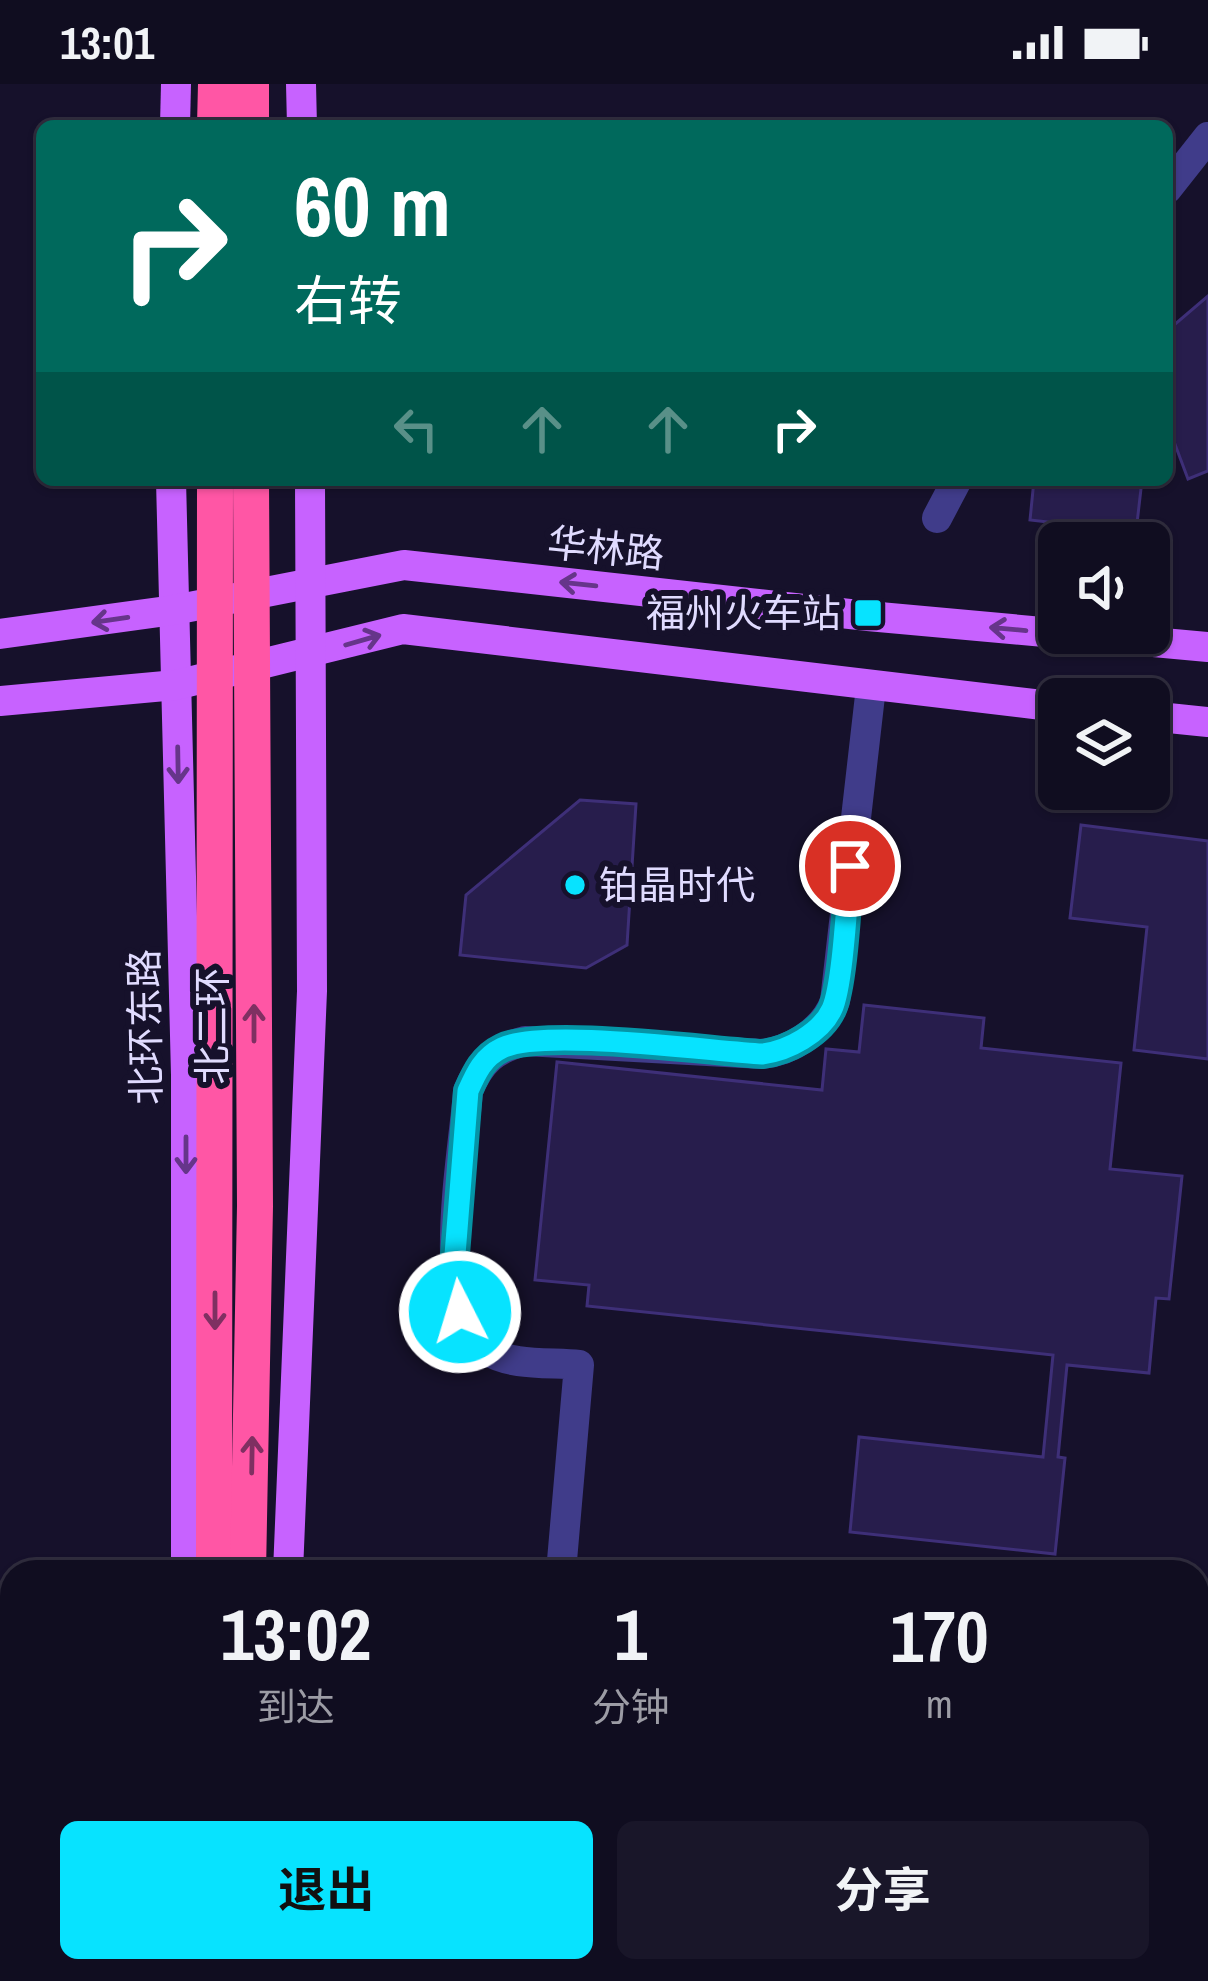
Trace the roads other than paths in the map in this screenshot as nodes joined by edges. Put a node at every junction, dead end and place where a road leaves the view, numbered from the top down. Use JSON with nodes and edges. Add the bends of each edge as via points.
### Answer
{"nodes":[{"id":1,"x":176,"y":84,"type":"edge"},
{"id":2,"x":216,"y":84,"type":"edge"},
{"id":3,"x":251,"y":84,"type":"edge"},
{"id":4,"x":301,"y":84,"type":"edge"},
{"id":5,"x":175,"y":120,"type":"edge"},
{"id":6,"x":215,"y":120,"type":"edge"},
{"id":7,"x":251,"y":120,"type":"edge"},
{"id":8,"x":302,"y":120,"type":"edge"},
{"id":9,"x":1208,"y":137,"type":"edge"},
{"id":10,"x":1173,"y":181,"type":"edge"},
{"id":11,"x":171,"y":486,"type":"edge"},
{"id":12,"x":215,"y":486,"type":"edge"},
{"id":13,"x":251,"y":486,"type":"edge"},
{"id":14,"x":310,"y":486,"type":"edge"},
{"id":15,"x":954,"y":486,"type":"edge"},
{"id":16,"x":937,"y":518,"type":"dead end"},
{"id":17,"x":312,"y":585,"type":"junction"},
{"id":18,"x":174,"y":610,"type":"junction"},
{"id":19,"x":0,"y":634,"type":"edge"},
{"id":20,"x":1208,"y":647,"type":"edge"},
{"id":21,"x":312,"y":654,"type":"junction"},
{"id":22,"x":176,"y":686,"type":"junction"},
{"id":23,"x":871,"y":687,"type":"junction"},
{"id":24,"x":0,"y":701,"type":"edge"},
{"id":25,"x":1038,"y":705,"type":"edge"},
{"id":26,"x":1170,"y":718,"type":"edge"},
{"id":27,"x":1208,"y":722,"type":"edge"},
{"id":28,"x":186,"y":1560,"type":"edge"},
{"id":29,"x":214,"y":1560,"type":"edge"},
{"id":30,"x":248,"y":1560,"type":"edge"},
{"id":31,"x":288,"y":1560,"type":"edge"},
{"id":32,"x":562,"y":1560,"type":"edge"}],
"edges":[{"from":1,"to":5,"type":"main road"},
{"from":2,"to":6,"type":"highway"},
{"from":3,"to":7,"type":"highway"},
{"from":4,"to":8,"type":"main road"},
{"from":9,"to":10,"type":"street"},
{"from":11,"to":18,"type":"main road","name":"北环东路"},
{"from":12,"to":29,"type":"highway","name":"北二环","one_way":true,"bridge":true},
{"from":30,"to":13,"type":"highway","name":"北二环","one_way":true,"bridge":true},
{"from":14,"to":17,"type":"main road"},
{"from":15,"to":16,"type":"street"},
{"from":17,"to":18,"type":"main road","name":"华林路"},
{"from":20,"to":17,"type":"main road","name":"华林路","one_way":true,"via":[[404,566]]},
{"from":17,"to":21,"type":"main road"},
{"from":18,"to":19,"type":"main road","name":"华林路","one_way":true},
{"from":18,"to":22,"type":"main road","name":"北环东路"},
{"from":21,"to":22,"type":"main road"},
{"from":21,"to":23,"type":"main road","one_way":true,"via":[[403,628]]},
{"from":21,"to":31,"type":"main road","via":[[312,991]]},
{"from":22,"to":24,"type":"main road"},
{"from":22,"to":28,"type":"main road","name":"北环东路","one_way":true},
{"from":23,"to":25,"type":"main road"},
{"from":23,"to":32,"type":"street","via":[[835,1001],[824,1021],[785,1049],[762,1054],[525,1041],[489,1056],[468,1091],[454,1267],[460,1312],[491,1354],[580,1365]]},
{"from":26,"to":27,"type":"main road"}]}
